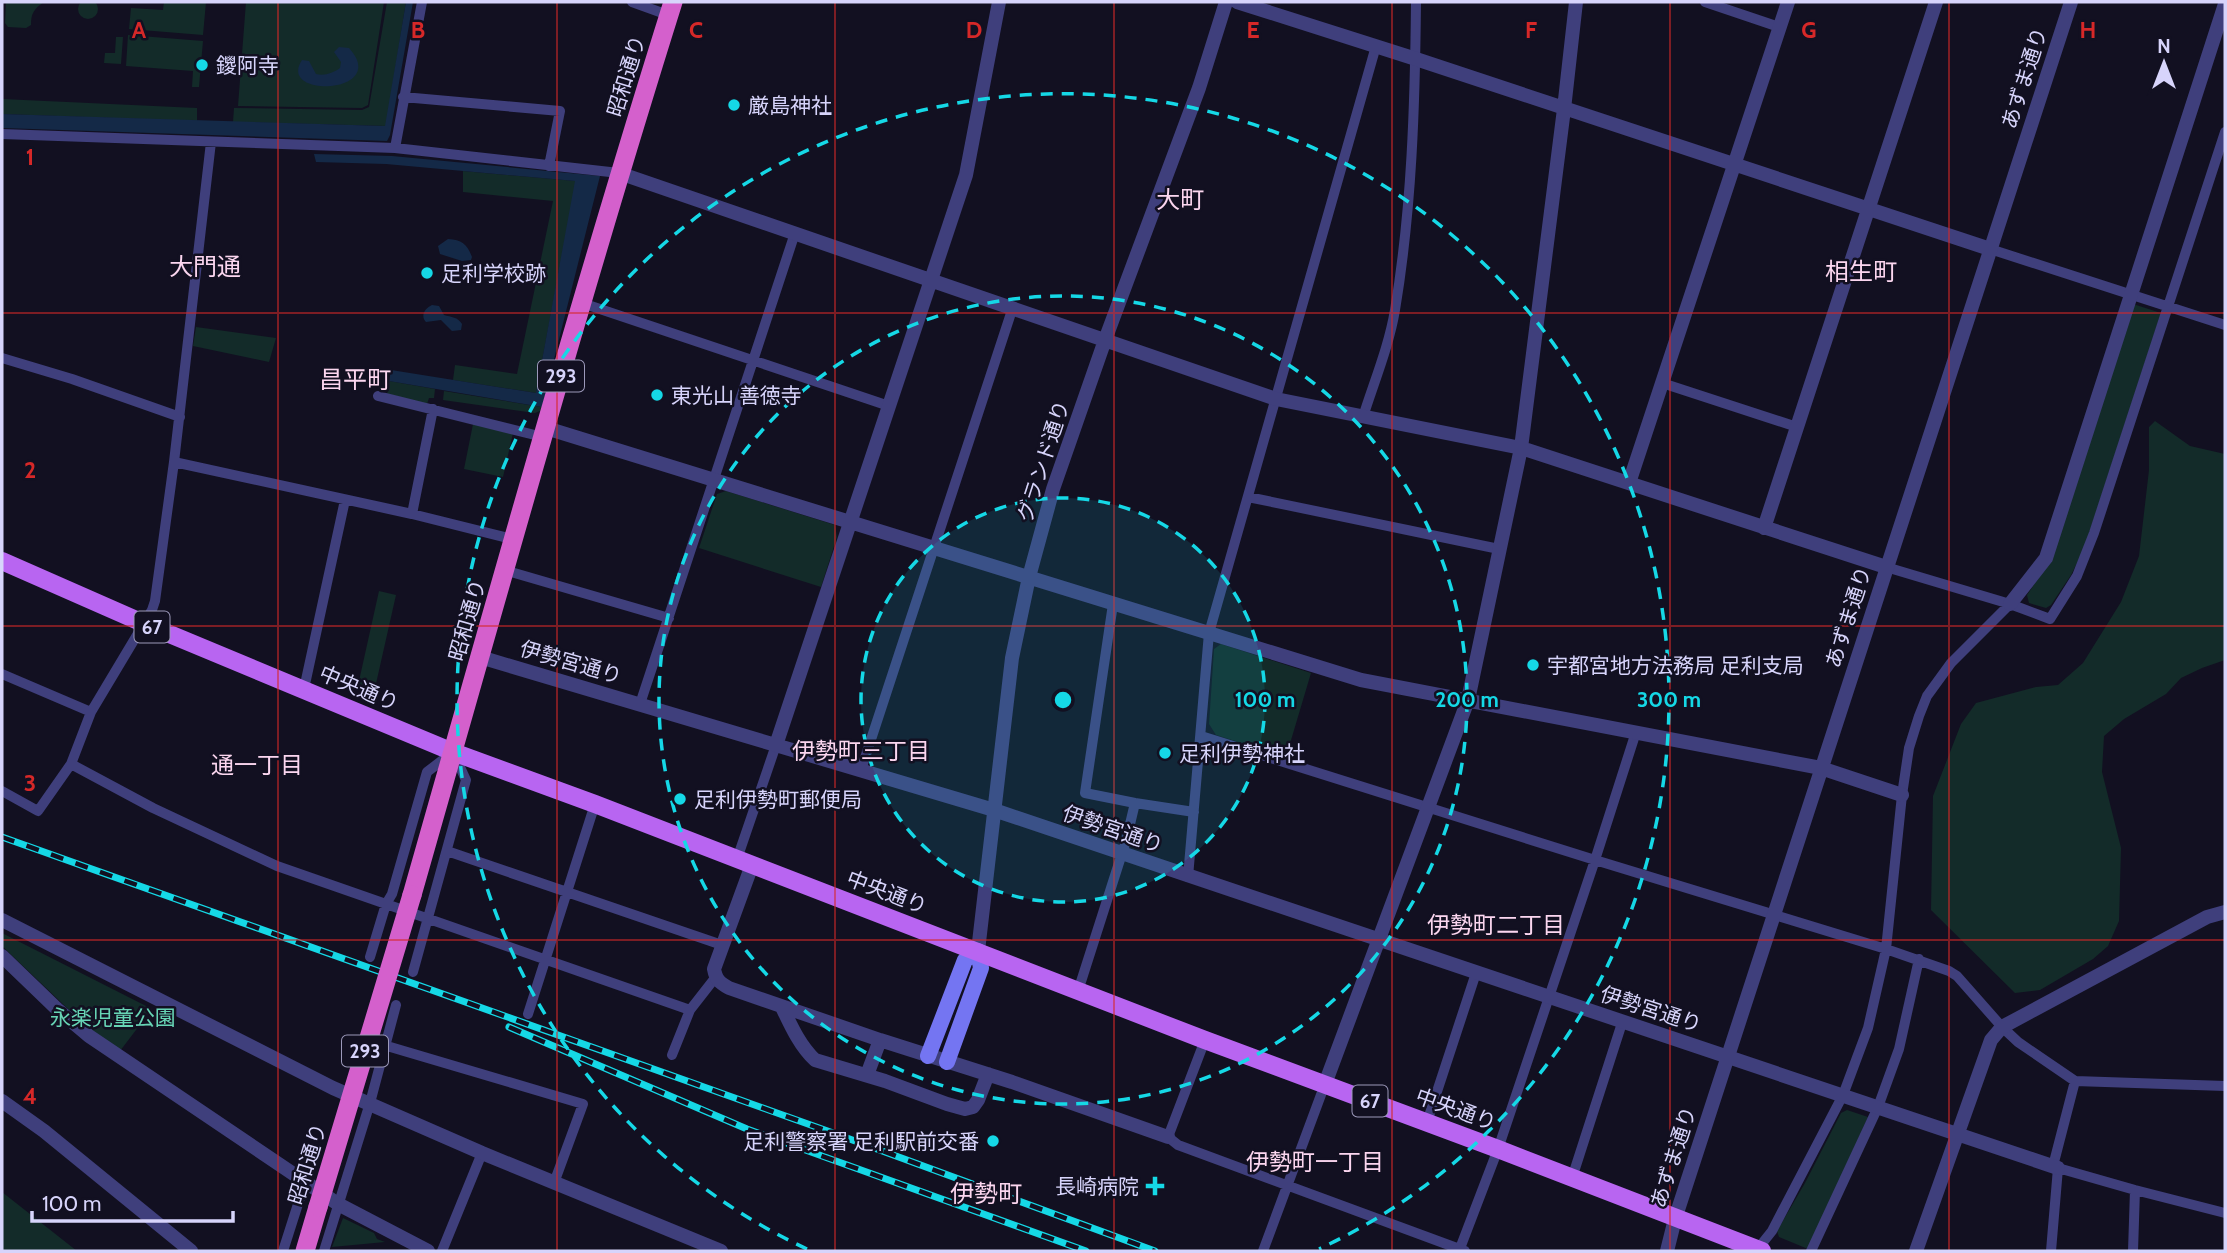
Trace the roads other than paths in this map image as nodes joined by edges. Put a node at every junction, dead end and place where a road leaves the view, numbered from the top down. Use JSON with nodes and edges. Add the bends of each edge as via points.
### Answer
{"nodes":[{"id":1,"x":422,"y":2,"type":"edge"},
{"id":2,"x":632,"y":2,"type":"edge"},
{"id":3,"x":999,"y":2,"type":"edge"},
{"id":4,"x":1226,"y":2,"type":"edge"},
{"id":5,"x":1237,"y":2,"type":"edge"},
{"id":6,"x":1416,"y":2,"type":"edge"},
{"id":7,"x":1576,"y":2,"type":"edge"},
{"id":8,"x":1705,"y":2,"type":"edge"},
{"id":9,"x":1788,"y":2,"type":"edge"},
{"id":10,"x":1936,"y":2,"type":"edge"},
{"id":11,"x":2071,"y":2,"type":"edge"},
{"id":12,"x":2225,"y":4,"type":"edge"},
{"id":13,"x":670,"y":8,"type":"edge"},
{"id":14,"x":1779,"y":27,"type":"junction"},
{"id":15,"x":1376,"y":46,"type":"junction"},
{"id":16,"x":1416,"y":59,"type":"junction"},
{"id":17,"x":404,"y":97,"type":"junction"},
{"id":18,"x":1564,"y":109,"type":"junction"},
{"id":19,"x":2225,"y":132,"type":"edge"},
{"id":20,"x":2,"y":134,"type":"edge"},
{"id":21,"x":211,"y":142,"type":"junction"},
{"id":22,"x":395,"y":148,"type":"junction"},
{"id":23,"x":1732,"y":165,"type":"junction"},
{"id":24,"x":549,"y":166,"type":"junction"},
{"id":25,"x":620,"y":173,"type":"junction"},
{"id":26,"x":1869,"y":209,"type":"junction"},
{"id":27,"x":795,"y":233,"type":"junction"},
{"id":28,"x":1990,"y":249,"type":"junction"},
{"id":29,"x":931,"y":280,"type":"junction"},
{"id":30,"x":2131,"y":294,"type":"junction"},
{"id":31,"x":582,"y":303,"type":"junction"},
{"id":32,"x":1013,"y":307,"type":"junction"},
{"id":33,"x":2168,"y":307,"type":"junction"},
{"id":34,"x":2225,"y":325,"type":"edge"},
{"id":35,"x":1105,"y":340,"type":"junction"},
{"id":36,"x":2,"y":358,"type":"edge"},
{"id":37,"x":754,"y":362,"type":"junction"},
{"id":38,"x":1662,"y":383,"type":"junction"},
{"id":39,"x":379,"y":396,"type":"dead end"},
{"id":40,"x":1276,"y":399,"type":"junction"},
{"id":41,"x":889,"y":406,"type":"junction"},
{"id":42,"x":433,"y":408,"type":"junction"},
{"id":43,"x":180,"y":417,"type":"junction"},
{"id":44,"x":1363,"y":417,"type":"junction"},
{"id":45,"x":1797,"y":427,"type":"junction"},
{"id":46,"x":545,"y":432,"type":"junction"},
{"id":47,"x":1521,"y":448,"type":"junction"},
{"id":48,"x":174,"y":462,"type":"junction"},
{"id":49,"x":714,"y":479,"type":"junction"},
{"id":50,"x":1629,"y":483,"type":"junction"},
{"id":51,"x":1248,"y":497,"type":"junction"},
{"id":52,"x":345,"y":499,"type":"junction"},
{"id":53,"x":412,"y":514,"type":"junction"},
{"id":54,"x":851,"y":523,"type":"junction"},
{"id":55,"x":1764,"y":528,"type":"junction"},
{"id":56,"x":512,"y":539,"type":"junction"},
{"id":57,"x":934,"y":549,"type":"junction"},
{"id":58,"x":1499,"y":549,"type":"junction"},
{"id":59,"x":2,"y":561,"type":"edge"},
{"id":60,"x":1886,"y":567,"type":"junction"},
{"id":61,"x":505,"y":570,"type":"junction"},
{"id":62,"x":1029,"y":578,"type":"junction"},
{"id":63,"x":1113,"y":604,"type":"junction"},
{"id":64,"x":2010,"y":604,"type":"junction"},
{"id":65,"x":669,"y":618,"type":"junction"},
{"id":66,"x":144,"y":623,"type":"junction"},
{"id":67,"x":1209,"y":633,"type":"junction"},
{"id":68,"x":480,"y":657,"type":"junction"},
{"id":69,"x":2,"y":674,"type":"edge"},
{"id":70,"x":304,"y":689,"type":"junction"},
{"id":71,"x":1468,"y":700,"type":"junction"},
{"id":72,"x":640,"y":704,"type":"junction"},
{"id":73,"x":91,"y":712,"type":"junction"},
{"id":74,"x":1636,"y":732,"type":"junction"},
{"id":75,"x":1201,"y":736,"type":"junction"},
{"id":76,"x":776,"y":745,"type":"junction"},
{"id":77,"x":453,"y":752,"type":"junction"},
{"id":78,"x":71,"y":764,"type":"junction"},
{"id":79,"x":1821,"y":768,"type":"junction"},
{"id":80,"x":861,"y":770,"type":"junction"},
{"id":81,"x":2,"y":791,"type":"edge"},
{"id":82,"x":1902,"y":795,"type":"junction"},
{"id":83,"x":1135,"y":803,"type":"junction"},
{"id":84,"x":595,"y":804,"type":"junction"},
{"id":85,"x":1428,"y":808,"type":"junction"},
{"id":86,"x":994,"y":810,"type":"junction"},
{"id":87,"x":1194,"y":812,"type":"junction"},
{"id":88,"x":447,"y":851,"type":"junction"},
{"id":89,"x":1122,"y":854,"type":"junction"},
{"id":90,"x":1595,"y":860,"type":"junction"},
{"id":91,"x":745,"y":862,"type":"junction"},
{"id":92,"x":1188,"y":877,"type":"junction"},
{"id":93,"x":568,"y":892,"type":"junction"},
{"id":94,"x":386,"y":904,"type":"junction"},
{"id":95,"x":2225,"y":912,"type":"edge"},
{"id":96,"x":1773,"y":915,"type":"junction"},
{"id":97,"x":426,"y":919,"type":"junction"},
{"id":98,"x":2,"y":920,"type":"edge"},
{"id":99,"x":1378,"y":939,"type":"junction"},
{"id":100,"x":722,"y":945,"type":"junction"},
{"id":101,"x":1886,"y":949,"type":"junction"},
{"id":102,"x":978,"y":951,"type":"junction"},
{"id":103,"x":2,"y":956,"type":"edge"},
{"id":104,"x":370,"y":957,"type":"dead end"},
{"id":105,"x":1919,"y":959,"type":"junction"},
{"id":106,"x":546,"y":961,"type":"junction"},
{"id":107,"x":413,"y":972,"type":"dead end"},
{"id":108,"x":1476,"y":973,"type":"junction"},
{"id":109,"x":715,"y":978,"type":"junction"},
{"id":110,"x":1078,"y":991,"type":"junction"},
{"id":111,"x":1549,"y":998,"type":"junction"},
{"id":112,"x":396,"y":1005,"type":"dead end"},
{"id":113,"x":782,"y":1007,"type":"junction"},
{"id":114,"x":690,"y":1010,"type":"junction"},
{"id":115,"x":528,"y":1014,"type":"dead end"},
{"id":116,"x":1622,"y":1023,"type":"junction"},
{"id":117,"x":2002,"y":1027,"type":"junction"},
{"id":118,"x":880,"y":1040,"type":"junction"},
{"id":119,"x":1205,"y":1040,"type":"junction"},
{"id":120,"x":387,"y":1046,"type":"junction"},
{"id":121,"x":672,"y":1055,"type":"dead end"},
{"id":122,"x":928,"y":1055,"type":"junction"},
{"id":123,"x":1728,"y":1057,"type":"junction"},
{"id":124,"x":947,"y":1062,"type":"junction"},
{"id":125,"x":988,"y":1074,"type":"junction"},
{"id":126,"x":867,"y":1075,"type":"junction"},
{"id":127,"x":2075,"y":1081,"type":"junction"},
{"id":128,"x":1325,"y":1084,"type":"junction"},
{"id":129,"x":2225,"y":1086,"type":"edge"},
{"id":130,"x":1843,"y":1095,"type":"junction"},
{"id":131,"x":2,"y":1101,"type":"edge"},
{"id":132,"x":370,"y":1103,"type":"junction"},
{"id":133,"x":1878,"y":1107,"type":"junction"},
{"id":134,"x":1427,"y":1122,"type":"junction"},
{"id":135,"x":1959,"y":1135,"type":"junction"},
{"id":136,"x":1168,"y":1137,"type":"junction"},
{"id":137,"x":1498,"y":1149,"type":"junction"},
{"id":138,"x":482,"y":1153,"type":"junction"},
{"id":139,"x":2056,"y":1167,"type":"junction"},
{"id":140,"x":1572,"y":1178,"type":"junction"},
{"id":141,"x":305,"y":1182,"type":"junction"},
{"id":142,"x":554,"y":1183,"type":"junction"},
{"id":143,"x":1287,"y":1186,"type":"junction"},
{"id":144,"x":2134,"y":1190,"type":"junction"},
{"id":145,"x":338,"y":1204,"type":"junction"},
{"id":146,"x":2225,"y":1213,"type":"edge"},
{"id":147,"x":1675,"y":1219,"type":"junction"},
{"id":148,"x":1667,"y":1249,"type":"edge"},
{"id":149,"x":191,"y":1251,"type":"edge"},
{"id":150,"x":283,"y":1251,"type":"edge"},
{"id":151,"x":305,"y":1251,"type":"edge"},
{"id":152,"x":324,"y":1251,"type":"edge"},
{"id":153,"x":428,"y":1251,"type":"edge"},
{"id":154,"x":442,"y":1251,"type":"edge"},
{"id":155,"x":722,"y":1251,"type":"edge"},
{"id":156,"x":1263,"y":1251,"type":"edge"},
{"id":157,"x":1461,"y":1251,"type":"edge"},
{"id":158,"x":1758,"y":1251,"type":"edge"},
{"id":159,"x":1811,"y":1251,"type":"edge"},
{"id":160,"x":1916,"y":1251,"type":"edge"},
{"id":161,"x":2051,"y":1251,"type":"edge"},
{"id":162,"x":2133,"y":1251,"type":"edge"}],
"edges":[{"from":1,"to":17,"type":"street"},
{"from":2,"to":13,"type":"street"},
{"from":3,"to":29,"type":"street","via":[[966,175]]},
{"from":4,"to":35,"type":"street","name":"グランド通り","via":[[1199,88]]},
{"from":5,"to":15,"type":"street"},
{"from":6,"to":16,"type":"street"},
{"from":7,"to":18,"type":"street"},
{"from":8,"to":14,"type":"street"},
{"from":9,"to":14,"type":"street"},
{"from":10,"to":26,"type":"street"},
{"from":11,"to":28,"type":"street","name":"あずま通り"},
{"from":12,"to":30,"type":"street"},
{"from":13,"to":25,"type":"highway","name":"昭和通り","number":"293"},
{"from":14,"to":23,"type":"street"},
{"from":15,"to":16,"type":"street"},
{"from":15,"to":40,"type":"street"},
{"from":16,"to":18,"type":"street"},
{"from":16,"to":44,"type":"street","via":[[1409,195],[1395,311]]},
{"from":17,"to":22,"type":"street"},
{"from":17,"to":24,"type":"street","via":[[560,111]]},
{"from":18,"to":23,"type":"street"},
{"from":18,"to":47,"type":"street"},
{"from":19,"to":33,"type":"street"},
{"from":20,"to":21,"type":"street"},
{"from":21,"to":22,"type":"street"},
{"from":21,"to":43,"type":"street"},
{"from":22,"to":24,"type":"street"},
{"from":23,"to":26,"type":"street"},
{"from":23,"to":38,"type":"street"},
{"from":24,"to":25,"type":"street"},
{"from":25,"to":27,"type":"street"},
{"from":25,"to":31,"type":"highway","name":"昭和通り","number":"293"},
{"from":26,"to":28,"type":"street"},
{"from":26,"to":45,"type":"street"},
{"from":27,"to":29,"type":"street"},
{"from":27,"to":37,"type":"street"},
{"from":28,"to":30,"type":"street"},
{"from":28,"to":60,"type":"street","name":"あずま通り"},
{"from":29,"to":32,"type":"street"},
{"from":29,"to":41,"type":"street"},
{"from":30,"to":33,"type":"street"},
{"from":30,"to":64,"type":"street","via":[[2046,558]]},
{"from":31,"to":37,"type":"street"},
{"from":31,"to":46,"type":"highway","name":"昭和通り","number":"293"},
{"from":32,"to":35,"type":"street"},
{"from":32,"to":57,"type":"street"},
{"from":33,"to":34,"type":"street"},
{"from":33,"to":64,"type":"street","via":[[2077,576],[2050,618]]},
{"from":35,"to":40,"type":"street"},
{"from":35,"to":62,"type":"street","name":"グランド通り","via":[[1053,489]]},
{"from":36,"to":43,"type":"street"},
{"from":37,"to":41,"type":"street"},
{"from":37,"to":49,"type":"street"},
{"from":38,"to":45,"type":"street"},
{"from":38,"to":50,"type":"street"},
{"from":39,"to":42,"type":"street"},
{"from":40,"to":44,"type":"street"},
{"from":40,"to":51,"type":"street"},
{"from":41,"to":54,"type":"street"},
{"from":42,"to":46,"type":"street"},
{"from":42,"to":53,"type":"street"},
{"from":43,"to":48,"type":"street"},
{"from":44,"to":47,"type":"street"},
{"from":45,"to":55,"type":"street"},
{"from":46,"to":49,"type":"street"},
{"from":46,"to":56,"type":"highway","name":"昭和通り","number":"293"},
{"from":47,"to":50,"type":"street"},
{"from":47,"to":58,"type":"street"},
{"from":48,"to":52,"type":"street"},
{"from":48,"to":66,"type":"street","via":[[155,601]]},
{"from":49,"to":54,"type":"street"},
{"from":49,"to":65,"type":"street"},
{"from":50,"to":55,"type":"street"},
{"from":51,"to":58,"type":"street"},
{"from":51,"to":67,"type":"street"},
{"from":52,"to":53,"type":"street"},
{"from":52,"to":70,"type":"street"},
{"from":53,"to":56,"type":"street"},
{"from":54,"to":57,"type":"street"},
{"from":54,"to":76,"type":"street"},
{"from":55,"to":60,"type":"street"},
{"from":56,"to":61,"type":"highway","name":"昭和通り","number":"293"},
{"from":57,"to":62,"type":"street"},
{"from":57,"to":80,"type":"street"},
{"from":58,"to":71,"type":"street"},
{"from":59,"to":66,"type":"main road","name":"中央通り","number":"67"},
{"from":60,"to":64,"type":"street"},
{"from":60,"to":79,"type":"street","name":"あずま通り"},
{"from":61,"to":65,"type":"street"},
{"from":61,"to":68,"type":"highway","name":"昭和通り","number":"293"},
{"from":62,"to":63,"type":"street"},
{"from":62,"to":86,"type":"street","name":"グランド通り","via":[[1012,658]]},
{"from":63,"to":67,"type":"street"},
{"from":63,"to":83,"type":"street","via":[[1084,793]]},
{"from":64,"to":82,"type":"street","via":[[1951,663],[1927,696],[1909,748]]},
{"from":65,"to":72,"type":"street"},
{"from":66,"to":70,"type":"main road","name":"中央通り","number":"67"},
{"from":66,"to":73,"type":"street"},
{"from":67,"to":71,"type":"street","via":[[1361,680]]},
{"from":67,"to":75,"type":"street"},
{"from":68,"to":72,"type":"street","name":"伊勢宮通り"},
{"from":68,"to":77,"type":"highway","name":"昭和通り","number":"293"},
{"from":69,"to":73,"type":"street"},
{"from":70,"to":77,"type":"main road","name":"中央通り","number":"67"},
{"from":71,"to":74,"type":"street"},
{"from":71,"to":85,"type":"street"},
{"from":72,"to":76,"type":"street","name":"伊勢宮通り"},
{"from":73,"to":78,"type":"street"},
{"from":74,"to":79,"type":"street"},
{"from":74,"to":90,"type":"street"},
{"from":75,"to":85,"type":"street"},
{"from":75,"to":87,"type":"street"},
{"from":76,"to":80,"type":"street","name":"伊勢宮通り"},
{"from":76,"to":91,"type":"street"},
{"from":77,"to":84,"type":"main road","name":"中央通り","number":"67"},
{"from":77,"to":88,"type":"street","via":[[466,780]]},
{"from":77,"to":94,"type":"street","via":[[427,772]]},
{"from":77,"to":151,"type":"highway","name":"昭和通り","number":"293","bridge":true},
{"from":78,"to":81,"type":"street","via":[[38,811]]},
{"from":78,"to":94,"type":"street","via":[[277,866]]},
{"from":79,"to":82,"type":"street"},
{"from":79,"to":96,"type":"street","name":"あずま通り"},
{"from":80,"to":86,"type":"street","name":"伊勢宮通り"},
{"from":82,"to":101,"type":"street"},
{"from":83,"to":87,"type":"street"},
{"from":83,"to":89,"type":"street"},
{"from":84,"to":91,"type":"main road","name":"中央通り","number":"67"},
{"from":84,"to":93,"type":"street"},
{"from":85,"to":90,"type":"street"},
{"from":85,"to":99,"type":"street"},
{"from":86,"to":89,"type":"street","name":"伊勢宮通り"},
{"from":86,"to":102,"type":"street","name":"グランド通り"},
{"from":87,"to":92,"type":"street"},
{"from":88,"to":93,"type":"street"},
{"from":88,"to":97,"type":"street"},
{"from":89,"to":92,"type":"street","name":"伊勢宮通り"},
{"from":89,"to":110,"type":"street"},
{"from":90,"to":96,"type":"street"},
{"from":90,"to":111,"type":"street"},
{"from":91,"to":100,"type":"street"},
{"from":91,"to":102,"type":"main road","name":"中央通り","number":"67"},
{"from":92,"to":99,"type":"street","name":"伊勢宮通り"},
{"from":93,"to":100,"type":"street"},
{"from":93,"to":106,"type":"street"},
{"from":94,"to":97,"type":"street"},
{"from":94,"to":104,"type":"street"},
{"from":95,"to":117,"type":"street"},
{"from":96,"to":101,"type":"street"},
{"from":96,"to":123,"type":"street","name":"あずま通り"},
{"from":97,"to":106,"type":"street"},
{"from":97,"to":107,"type":"street"},
{"from":98,"to":132,"type":"street"},
{"from":99,"to":108,"type":"street","name":"伊勢宮通り"},
{"from":99,"to":128,"type":"street"},
{"from":100,"to":109,"type":"street"},
{"from":101,"to":105,"type":"street"},
{"from":101,"to":130,"type":"street","via":[[1868,1028]]},
{"from":102,"to":110,"type":"main road","name":"中央通り","number":"67"},
{"from":102,"to":122,"type":"main road","via":[[965,960]]},
{"from":102,"to":124,"type":"main road","via":[[981,968]]},
{"from":103,"to":141,"type":"street","via":[[89,1036]]},
{"from":105,"to":117,"type":"street","via":[[1957,976]]},
{"from":105,"to":133,"type":"street","via":[[1899,1049]]},
{"from":106,"to":114,"type":"street"},
{"from":106,"to":115,"type":"street"},
{"from":108,"to":111,"type":"street","name":"伊勢宮通り"},
{"from":108,"to":134,"type":"street"},
{"from":109,"to":113,"type":"street","via":[[729,989]]},
{"from":109,"to":114,"type":"street"},
{"from":110,"to":119,"type":"main road","name":"中央通り","number":"67"},
{"from":111,"to":116,"type":"street","name":"伊勢宮通り"},
{"from":111,"to":137,"type":"street"},
{"from":112,"to":120,"type":"street"},
{"from":113,"to":118,"type":"street"},
{"from":113,"to":126,"type":"street","via":[[815,1060]]},
{"from":114,"to":121,"type":"street"},
{"from":116,"to":123,"type":"street","name":"伊勢宮通り"},
{"from":116,"to":140,"type":"street"},
{"from":117,"to":127,"type":"street"},
{"from":117,"to":135,"type":"street","via":[[1992,1040]]},
{"from":118,"to":122,"type":"street"},
{"from":118,"to":126,"type":"street"},
{"from":119,"to":128,"type":"main road","name":"中央通り","number":"67"},
{"from":119,"to":136,"type":"street"},
{"from":120,"to":132,"type":"street"},
{"from":120,"to":142,"type":"street","via":[[583,1104]]},
{"from":122,"to":124,"type":"street"},
{"from":123,"to":130,"type":"street","name":"伊勢宮通り"},
{"from":123,"to":147,"type":"street","name":"あずま通り"},
{"from":124,"to":125,"type":"street"},
{"from":125,"to":126,"type":"street","via":[[978,1100],[965,1109]]},
{"from":125,"to":136,"type":"street"},
{"from":127,"to":129,"type":"street"},
{"from":127,"to":139,"type":"street"},
{"from":128,"to":134,"type":"main road","name":"中央通り","number":"67"},
{"from":128,"to":143,"type":"street"},
{"from":130,"to":133,"type":"street","name":"伊勢宮通り"},
{"from":130,"to":158,"type":"street"},
{"from":131,"to":149,"type":"street"},
{"from":132,"to":138,"type":"street"},
{"from":132,"to":145,"type":"street"},
{"from":133,"to":135,"type":"street","name":"伊勢宮通り"},
{"from":133,"to":159,"type":"street"},
{"from":134,"to":137,"type":"main road","name":"中央通り","number":"67"},
{"from":135,"to":139,"type":"street","name":"伊勢宮通り"},
{"from":135,"to":160,"type":"street"},
{"from":136,"to":143,"type":"street","via":[[1178,1145]]},
{"from":137,"to":140,"type":"main road","name":"中央通り","number":"67"},
{"from":137,"to":157,"type":"street"},
{"from":138,"to":142,"type":"street"},
{"from":138,"to":154,"type":"street"},
{"from":139,"to":144,"type":"street"},
{"from":139,"to":161,"type":"street"},
{"from":140,"to":147,"type":"main road","name":"中央通り","number":"67"},
{"from":141,"to":145,"type":"street"},
{"from":141,"to":150,"type":"street"},
{"from":142,"to":155,"type":"street"},
{"from":143,"to":156,"type":"street"},
{"from":143,"to":157,"type":"street"},
{"from":144,"to":146,"type":"street"},
{"from":144,"to":162,"type":"street"},
{"from":145,"to":152,"type":"street"},
{"from":145,"to":153,"type":"street"},
{"from":147,"to":148,"type":"street","name":"あずま通り"},
{"from":147,"to":158,"type":"main road","name":"中央通り","number":"67"}]}
